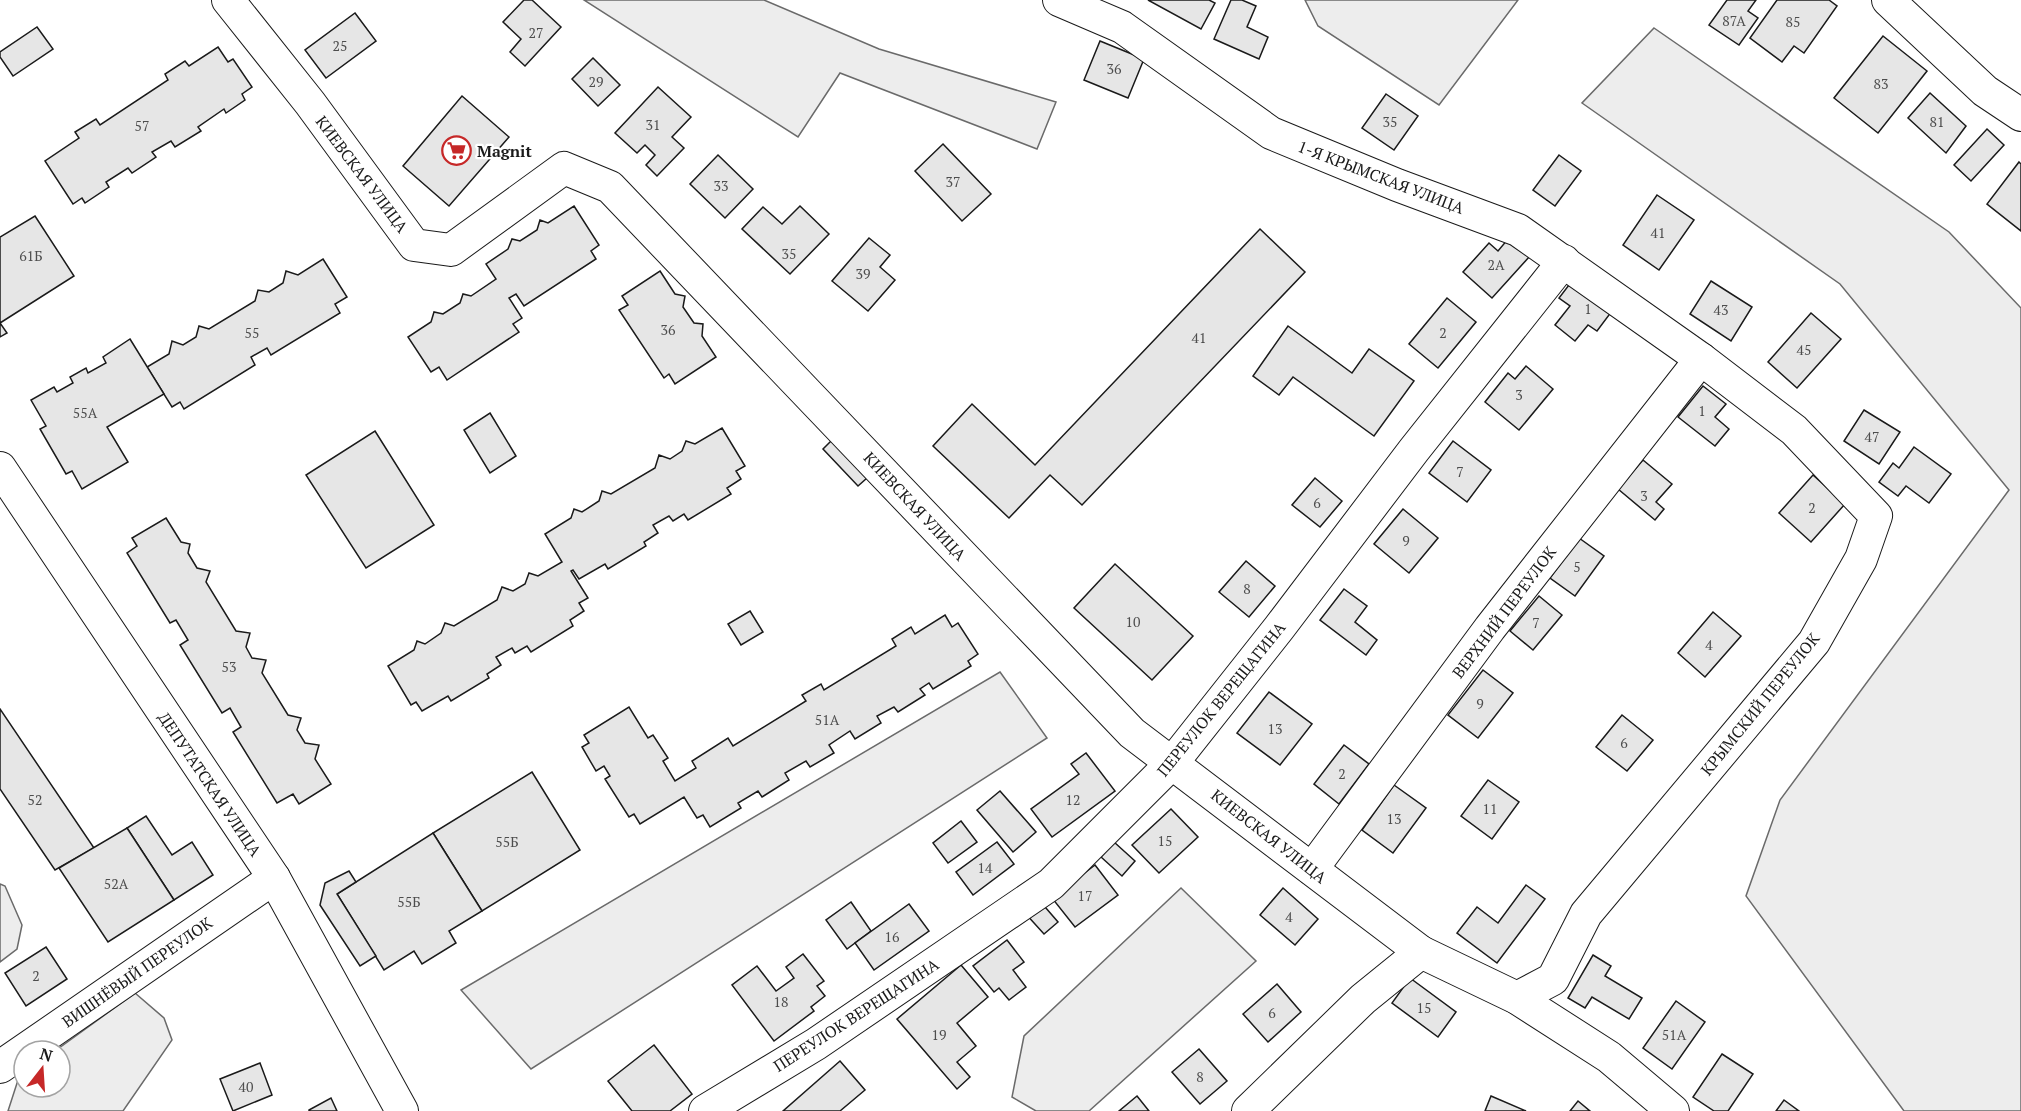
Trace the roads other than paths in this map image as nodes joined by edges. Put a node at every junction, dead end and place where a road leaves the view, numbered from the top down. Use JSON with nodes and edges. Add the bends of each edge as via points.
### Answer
{"nodes":[{"id":1,"x":228,"y":0,"type":"edge"},
{"id":2,"x":1059,"y":0,"type":"edge"},
{"id":3,"x":1888,"y":0,"type":"edge"},
{"id":4,"x":2021,"y":115,"type":"edge"},
{"id":5,"x":1564,"y":261,"type":"junction"},
{"id":6,"x":1701,"y":359,"type":"junction"},
{"id":7,"x":0,"y":468,"type":"edge"},
{"id":8,"x":1173,"y":762,"type":"junction"},
{"id":9,"x":1312,"y":870,"type":"junction"},
{"id":10,"x":274,"y":878,"type":"junction"},
{"id":11,"x":1421,"y":952,"type":"junction"},
{"id":12,"x":1517,"y":998,"type":"junction"},
{"id":13,"x":0,"y":1067,"type":"edge"},
{"id":14,"x":402,"y":1111,"type":"edge"},
{"id":15,"x":705,"y":1111,"type":"edge"},
{"id":16,"x":1248,"y":1111,"type":"edge"},
{"id":17,"x":1673,"y":1111,"type":"edge"}],
"edges":[{"from":1,"to":8,"type":"street","name":"КИЕВСКАЯ УЛИЦА","via":[[310,103],[414,245],[451,250],[564,168],[610,187],[1124,724]]},
{"from":2,"to":5,"type":"street","name":"1-Я КРЫМСКАЯ УЛИЦА","via":[[1122,27],[1271,134],[1518,230]]},
{"from":3,"to":4,"type":"street","via":[[1985,91]]},
{"from":5,"to":6,"type":"street","name":"1-Я КРЫМСКАЯ УЛИЦА"},
{"from":5,"to":8,"type":"street","name":"ПЕРЕУЛОК ВЕРЕЩАГИНА"},
{"from":6,"to":9,"type":"street","name":"ВЕРХНИЙ ПЕРЕУЛОК","via":[[1490,628]]},
{"from":6,"to":12,"type":"street","name":"КРЫМСКИЙ ПЕРЕУЛОК","via":[[1794,430],[1876,516],[1861,559],[1814,642],[1586,914],[1553,979]]},
{"from":7,"to":10,"type":"street","name":"ДЕПУТАТСКАЯ УЛИЦА"},
{"from":8,"to":9,"type":"street","name":"КИЕВСКАЯ УЛИЦА"},
{"from":8,"to":15,"type":"street","name":"ПЕРЕУЛОК ВЕРЕЩАГИНА","via":[[1051,884],[816,1044]]},
{"from":9,"to":11,"type":"street","name":"КИЕВСКАЯ УЛИЦА"},
{"from":10,"to":13,"type":"street","name":"ВИШНЁВЫЙ ПЕРЕУЛОК"},
{"from":10,"to":14,"type":"street","name":"ДЕПУТАТСКАЯ УЛИЦА"},
{"from":11,"to":12,"type":"street","name":"КИЕВСКАЯ УЛИЦА"},
{"from":11,"to":16,"type":"street","via":[[1363,999]]},
{"from":12,"to":17,"type":"street","name":"КИЕВСКАЯ УЛИЦА","via":[[1609,1058]]}]}
